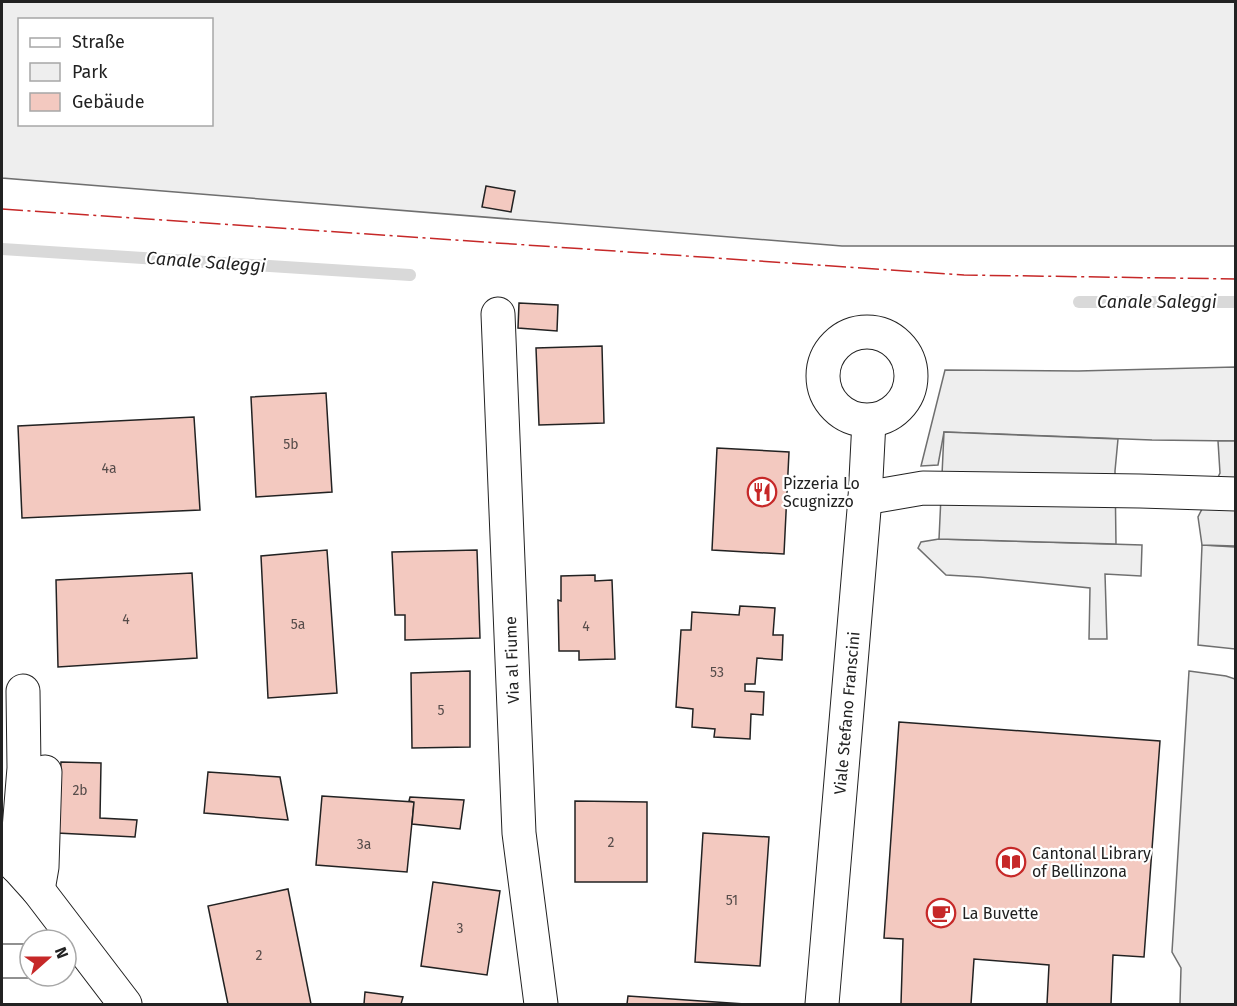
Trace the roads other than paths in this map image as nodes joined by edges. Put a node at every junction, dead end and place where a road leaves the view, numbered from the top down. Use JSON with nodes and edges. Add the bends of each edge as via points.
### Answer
{"nodes":[{"id":1,"x":498,"y":314,"type":"dead end"},
{"id":2,"x":869,"y":421,"type":"dead end"},
{"id":3,"x":1236,"y":494,"type":"edge"},
{"id":4,"x":865,"y":498,"type":"junction"},
{"id":5,"x":23,"y":691,"type":"dead end"},
{"id":6,"x":45,"y":761,"type":"dead end"},
{"id":7,"x":9,"y":858,"type":"edge"},
{"id":8,"x":38,"y":890,"type":"junction"},
{"id":9,"x":60,"y":928,"type":"edge"},
{"id":10,"x":78,"y":958,"type":"edge"},
{"id":11,"x":2,"y":961,"type":"edge"},
{"id":12,"x":18,"y":961,"type":"edge"},
{"id":13,"x":125,"y":1005,"type":"edge"},
{"id":14,"x":541,"y":1005,"type":"edge"},
{"id":15,"x":822,"y":1005,"type":"edge"}],
"edges":[{"from":1,"to":14,"type":"street","name":"Via al Fiume","via":[[519,833]]},
{"from":2,"to":4,"type":"street","name":"Viale Stefano Franscini"},
{"from":3,"to":4,"type":"street","via":[[923,488]]},
{"from":4,"to":15,"type":"street","name":"Viale Stefano Franscini"},
{"from":5,"to":7,"type":"street","via":[[24,768]]},
{"from":6,"to":8,"type":"street"},
{"from":7,"to":8,"type":"street"},
{"from":8,"to":9,"type":"street"},
{"from":10,"to":13,"type":"street"},
{"from":11,"to":12,"type":"street"}]}
